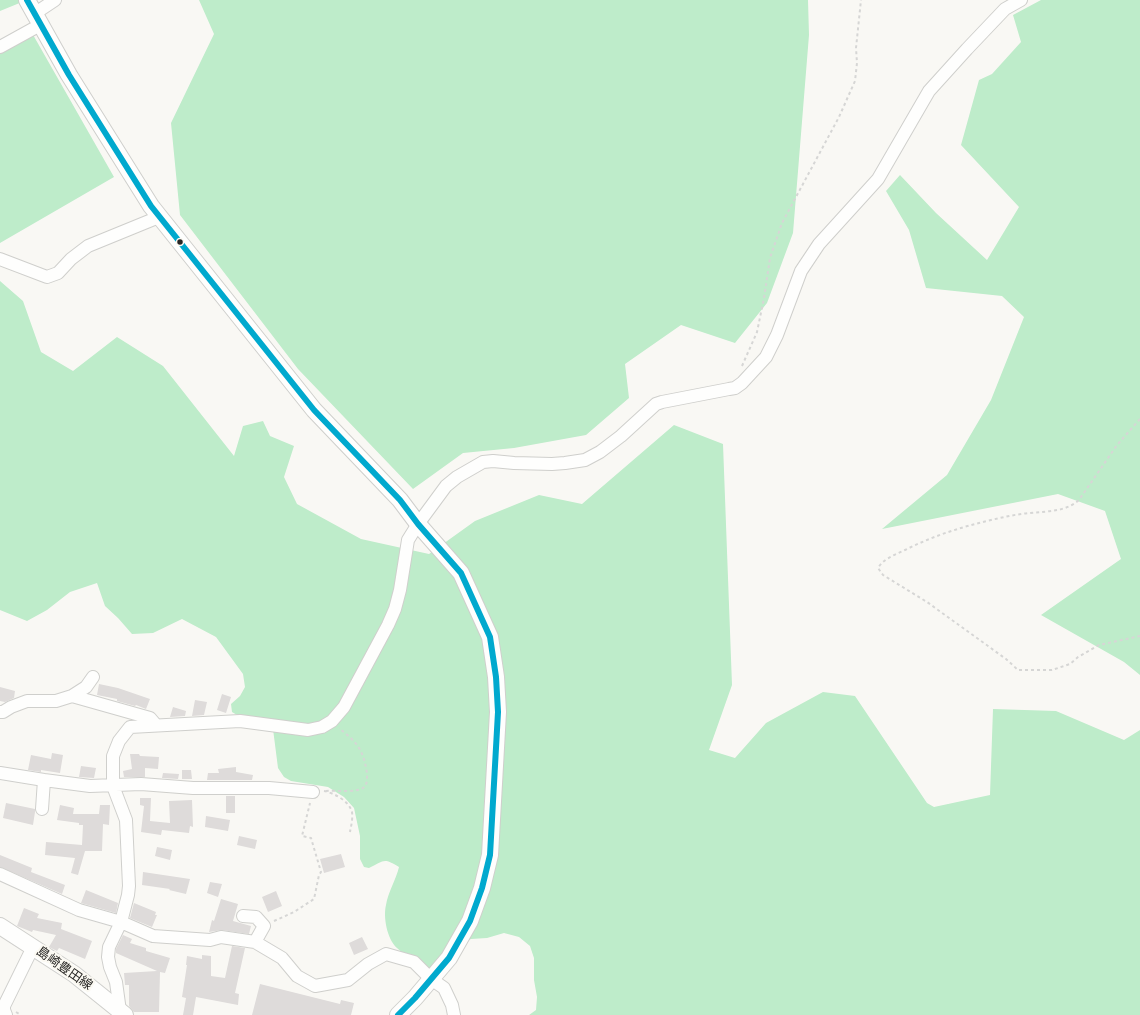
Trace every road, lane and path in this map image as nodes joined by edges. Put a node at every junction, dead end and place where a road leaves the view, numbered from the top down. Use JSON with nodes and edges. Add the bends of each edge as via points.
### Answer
{"nodes":[{"id":1,"x":26,"y":0,"type":"edge"},
{"id":2,"x":55,"y":0,"type":"edge"},
{"id":3,"x":861,"y":0,"type":"edge"},
{"id":4,"x":1021,"y":0,"type":"edge"},
{"id":5,"x":37,"y":19,"type":"junction"},
{"id":6,"x":0,"y":47,"type":"edge"},
{"id":7,"x":159,"y":217,"type":"junction"},
{"id":8,"x":0,"y":259,"type":"edge"},
{"id":9,"x":739,"y":371,"type":"dead end"},
{"id":10,"x":1140,"y":419,"type":"edge"},
{"id":11,"x":418,"y":524,"type":"junction"},
{"id":12,"x":1140,"y":636,"type":"edge"},
{"id":13,"x":93,"y":677,"type":"dead end"},
{"id":14,"x":72,"y":696,"type":"junction"},
{"id":15,"x":0,"y":712,"type":"edge"},
{"id":16,"x":332,"y":721,"type":"junction"},
{"id":17,"x":156,"y":725,"type":"junction"},
{"id":18,"x":0,"y":773,"type":"edge"},
{"id":19,"x":44,"y":780,"type":"junction"},
{"id":20,"x":113,"y":786,"type":"junction"},
{"id":21,"x":319,"y":792,"type":"junction"},
{"id":22,"x":42,"y":809,"type":"dead end"},
{"id":23,"x":350,"y":832,"type":"dead end"},
{"id":24,"x":0,"y":874,"type":"edge"},
{"id":25,"x":243,"y":916,"type":"dead end"},
{"id":26,"x":121,"y":922,"type":"junction"},
{"id":27,"x":0,"y":926,"type":"edge"},
{"id":28,"x":264,"y":926,"type":"junction"},
{"id":29,"x":255,"y":942,"type":"junction"},
{"id":30,"x":33,"y":947,"type":"junction"},
{"id":31,"x":431,"y":980,"type":"junction"},
{"id":32,"x":123,"y":1013,"type":"edge"},
{"id":33,"x":6,"y":1015,"type":"edge"},
{"id":34,"x":398,"y":1015,"type":"edge"},
{"id":35,"x":454,"y":1015,"type":"edge"}],
"edges":[{"from":1,"to":5,"type":"street"},
{"from":2,"to":5,"type":"street"},
{"from":3,"to":9,"type":"path","via":[[855,81],[839,117],[782,223],[770,258],[757,332]]},
{"from":4,"to":11,"type":"street","via":[[1005,9],[929,91],[878,179],[813,252],[794,286],[772,347],[742,383],[729,390],[656,404],[600,452],[585,460],[552,464],[483,462],[446,486]]},
{"from":5,"to":6,"type":"street"},
{"from":5,"to":7,"type":"street"},
{"from":7,"to":8,"type":"street","via":[[88,246],[58,273],[47,277]]},
{"from":7,"to":11,"type":"street","via":[[314,410],[400,500]]},
{"from":10,"to":12,"type":"path","via":[[1117,445],[1079,500],[1071,507],[992,519],[953,530],[882,561],[878,568],[883,575],[927,602],[1018,670],[1052,670],[1070,664],[1099,645]]},
{"from":11,"to":16,"type":"street","via":[[408,540],[395,609],[344,707]]},
{"from":11,"to":31,"type":"street","via":[[461,573],[490,637],[498,712],[490,855],[482,888],[470,922],[449,958]]},
{"from":13,"to":14,"type":"street","via":[[86,687]]},
{"from":14,"to":15,"type":"street","via":[[56,701],[28,701]]},
{"from":14,"to":17,"type":"street","via":[[150,718]]},
{"from":16,"to":17,"type":"street","via":[[322,727],[308,730],[240,721]]},
{"from":16,"to":21,"type":"path","via":[[364,756],[368,780],[367,785],[355,791]]},
{"from":17,"to":20,"type":"street","via":[[130,727],[119,741],[113,756]]},
{"from":18,"to":19,"type":"street"},
{"from":19,"to":20,"type":"street"},
{"from":19,"to":22,"type":"street"},
{"from":20,"to":21,"type":"street","via":[[141,784]]},
{"from":20,"to":26,"type":"street","via":[[126,820],[129,886]]},
{"from":21,"to":23,"type":"path","via":[[339,798],[348,806],[352,813]]},
{"from":21,"to":28,"type":"path","via":[[302,836],[311,838],[322,872],[319,875],[314,899]]},
{"from":24,"to":26,"type":"street","via":[[79,910]]},
{"from":25,"to":28,"type":"street","via":[[256,917]]},
{"from":26,"to":29,"type":"street","via":[[153,936],[210,940],[222,937]]},
{"from":26,"to":32,"type":"street","via":[[109,947],[108,957]]},
{"from":27,"to":30,"type":"street","name":"島崎豊田線"},
{"from":28,"to":29,"type":"street"},
{"from":29,"to":31,"type":"street","via":[[282,958],[297,976],[315,986],[348,980],[386,954],[414,962]]},
{"from":30,"to":32,"type":"street","name":"島崎豊田線","via":[[74,974]]},
{"from":30,"to":33,"type":"street","via":[[4,1006]]},
{"from":31,"to":34,"type":"street"},
{"from":31,"to":35,"type":"street","via":[[444,988]]}]}
